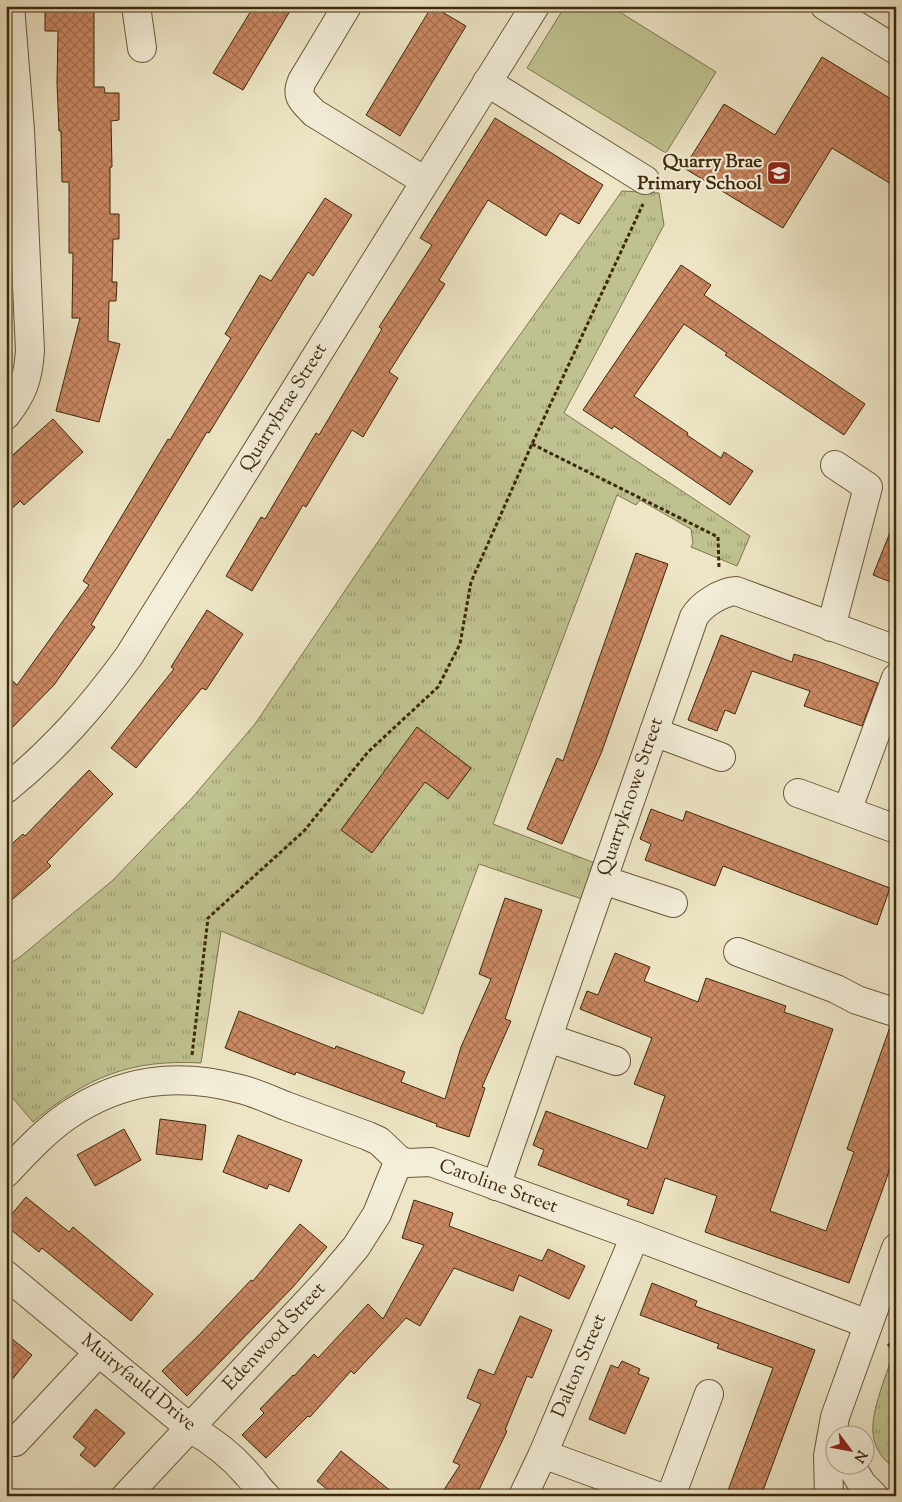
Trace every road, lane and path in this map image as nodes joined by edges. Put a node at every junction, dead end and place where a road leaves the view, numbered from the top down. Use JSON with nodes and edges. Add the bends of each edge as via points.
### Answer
{"nodes":[{"id":1,"x":10,"y":6,"type":"edge"},
{"id":2,"x":136,"y":6,"type":"edge"},
{"id":3,"x":347,"y":6,"type":"edge"},
{"id":4,"x":535,"y":6,"type":"edge"},
{"id":5,"x":825,"y":6,"type":"edge"},
{"id":6,"x":861,"y":16,"type":"edge"},
{"id":7,"x":142,"y":48,"type":"dead end"},
{"id":8,"x":896,"y":50,"type":"edge"},
{"id":9,"x":487,"y":82,"type":"junction"},
{"id":10,"x":13,"y":133,"type":"edge"},
{"id":11,"x":645,"y":180,"type":"joint"},
{"id":12,"x":425,"y":181,"type":"junction"},
{"id":13,"x":6,"y":415,"type":"edge"},
{"id":14,"x":532,"y":444,"type":"junction"},
{"id":15,"x":835,"y":465,"type":"dead end"},
{"id":16,"x":719,"y":596,"type":"junction"},
{"id":17,"x":831,"y":626,"type":"junction"},
{"id":18,"x":896,"y":650,"type":"edge"},
{"id":19,"x":896,"y":678,"type":"edge"},
{"id":20,"x":654,"y":732,"type":"junction"},
{"id":21,"x":721,"y":756,"type":"dead end"},
{"id":22,"x":6,"y":789,"type":"edge"},
{"id":23,"x":798,"y":793,"type":"dead end"},
{"id":24,"x":847,"y":811,"type":"junction"},
{"id":25,"x":896,"y":829,"type":"edge"},
{"id":26,"x":603,"y":880,"type":"junction"},
{"id":27,"x":673,"y":903,"type":"dead end"},
{"id":28,"x":738,"y":952,"type":"dead end"},
{"id":29,"x":894,"y":1012,"type":"dead end"},
{"id":30,"x":548,"y":1038,"type":"junction"},
{"id":31,"x":616,"y":1061,"type":"dead end"},
{"id":32,"x":189,"y":1080,"type":"junction"},
{"id":33,"x":399,"y":1160,"type":"junction"},
{"id":34,"x":6,"y":1173,"type":"edge"},
{"id":35,"x":496,"y":1186,"type":"junction"},
{"id":36,"x":636,"y":1236,"type":"junction"},
{"id":37,"x":896,"y":1248,"type":"edge"},
{"id":38,"x":6,"y":1275,"type":"edge"},
{"id":39,"x":868,"y":1324,"type":"junction"},
{"id":40,"x":99,"y":1352,"type":"junction"},
{"id":41,"x":708,"y":1394,"type":"dead end"},
{"id":42,"x":838,"y":1424,"type":"edge"},
{"id":43,"x":190,"y":1428,"type":"junction"},
{"id":44,"x":15,"y":1442,"type":"dead end"},
{"id":45,"x":543,"y":1454,"type":"junction"},
{"id":46,"x":828,"y":1474,"type":"edge"},
{"id":47,"x":856,"y":1474,"type":"edge"},
{"id":48,"x":126,"y":1496,"type":"edge"},
{"id":49,"x":266,"y":1496,"type":"edge"},
{"id":50,"x":523,"y":1496,"type":"edge"},
{"id":51,"x":657,"y":1496,"type":"edge"},
{"id":52,"x":671,"y":1496,"type":"edge"},
{"id":53,"x":829,"y":1496,"type":"edge"},
{"id":54,"x":874,"y":1496,"type":"edge"}],
"edges":[{"from":1,"to":10,"type":"street"},
{"from":2,"to":7,"type":"street"},
{"from":3,"to":12,"type":"street","via":[[302,81],[298,90],[300,98],[314,113]]},
{"from":4,"to":9,"type":"street","name":"Quarrybrae Street"},
{"from":5,"to":6,"type":"street"},
{"from":6,"to":8,"type":"street"},
{"from":9,"to":11,"type":"street"},
{"from":9,"to":12,"type":"street","name":"Quarrybrae Street"},
{"from":10,"to":13,"type":"street","via":[[30,351],[25,386]]},
{"from":11,"to":14,"type":"path","via":[[652,184]]},
{"from":12,"to":22,"type":"street","name":"Quarrybrae Street","via":[[129,656],[98,699],[61,740]]},
{"from":14,"to":16,"type":"path","via":[[718,536]]},
{"from":14,"to":32,"type":"path","via":[[471,582],[460,644],[438,687],[368,752],[304,832],[208,918]]},
{"from":15,"to":17,"type":"street","via":[[868,487]]},
{"from":16,"to":17,"type":"street","name":"Quarryknowe Street","via":[[736,591]]},
{"from":16,"to":20,"type":"street","name":"Quarryknowe Street","via":[[698,610],[694,617]]},
{"from":17,"to":18,"type":"street","name":"Quarryknowe Street"},
{"from":19,"to":24,"type":"street"},
{"from":20,"to":21,"type":"street"},
{"from":20,"to":26,"type":"street","name":"Quarryknowe Street"},
{"from":23,"to":24,"type":"street"},
{"from":24,"to":25,"type":"street"},
{"from":26,"to":27,"type":"street"},
{"from":26,"to":30,"type":"street","name":"Quarryknowe Street"},
{"from":28,"to":29,"type":"street"},
{"from":30,"to":31,"type":"street"},
{"from":30,"to":35,"type":"street","name":"Quarryknowe Street"},
{"from":32,"to":33,"type":"street","via":[[241,1089],[368,1136],[379,1141]]},
{"from":32,"to":34,"type":"street","via":[[142,1083],[91,1101],[41,1137]]},
{"from":33,"to":35,"type":"street","name":"Caroline Street","via":[[431,1162]]},
{"from":33,"to":43,"type":"street","name":"Edenwood Street","via":[[377,1214],[356,1247]]},
{"from":35,"to":36,"type":"street","name":"Caroline Street"},
{"from":36,"to":39,"type":"street","name":"Caroline Street"},
{"from":36,"to":45,"type":"street","name":"Dalton Street"},
{"from":37,"to":39,"type":"street"},
{"from":38,"to":40,"type":"street","name":"Muiryfauld Drive"},
{"from":39,"to":42,"type":"street"},
{"from":40,"to":43,"type":"street","name":"Muiryfauld Drive"},
{"from":40,"to":44,"type":"street"},
{"from":41,"to":52,"type":"street"},
{"from":43,"to":48,"type":"street","name":"Edenwood Street"},
{"from":43,"to":49,"type":"street","name":"Muiryfauld Drive","via":[[238,1464]]},
{"from":45,"to":50,"type":"street","name":"Dalton Street"},
{"from":45,"to":51,"type":"street"},
{"from":46,"to":53,"type":"street"},
{"from":47,"to":54,"type":"street"}]}
